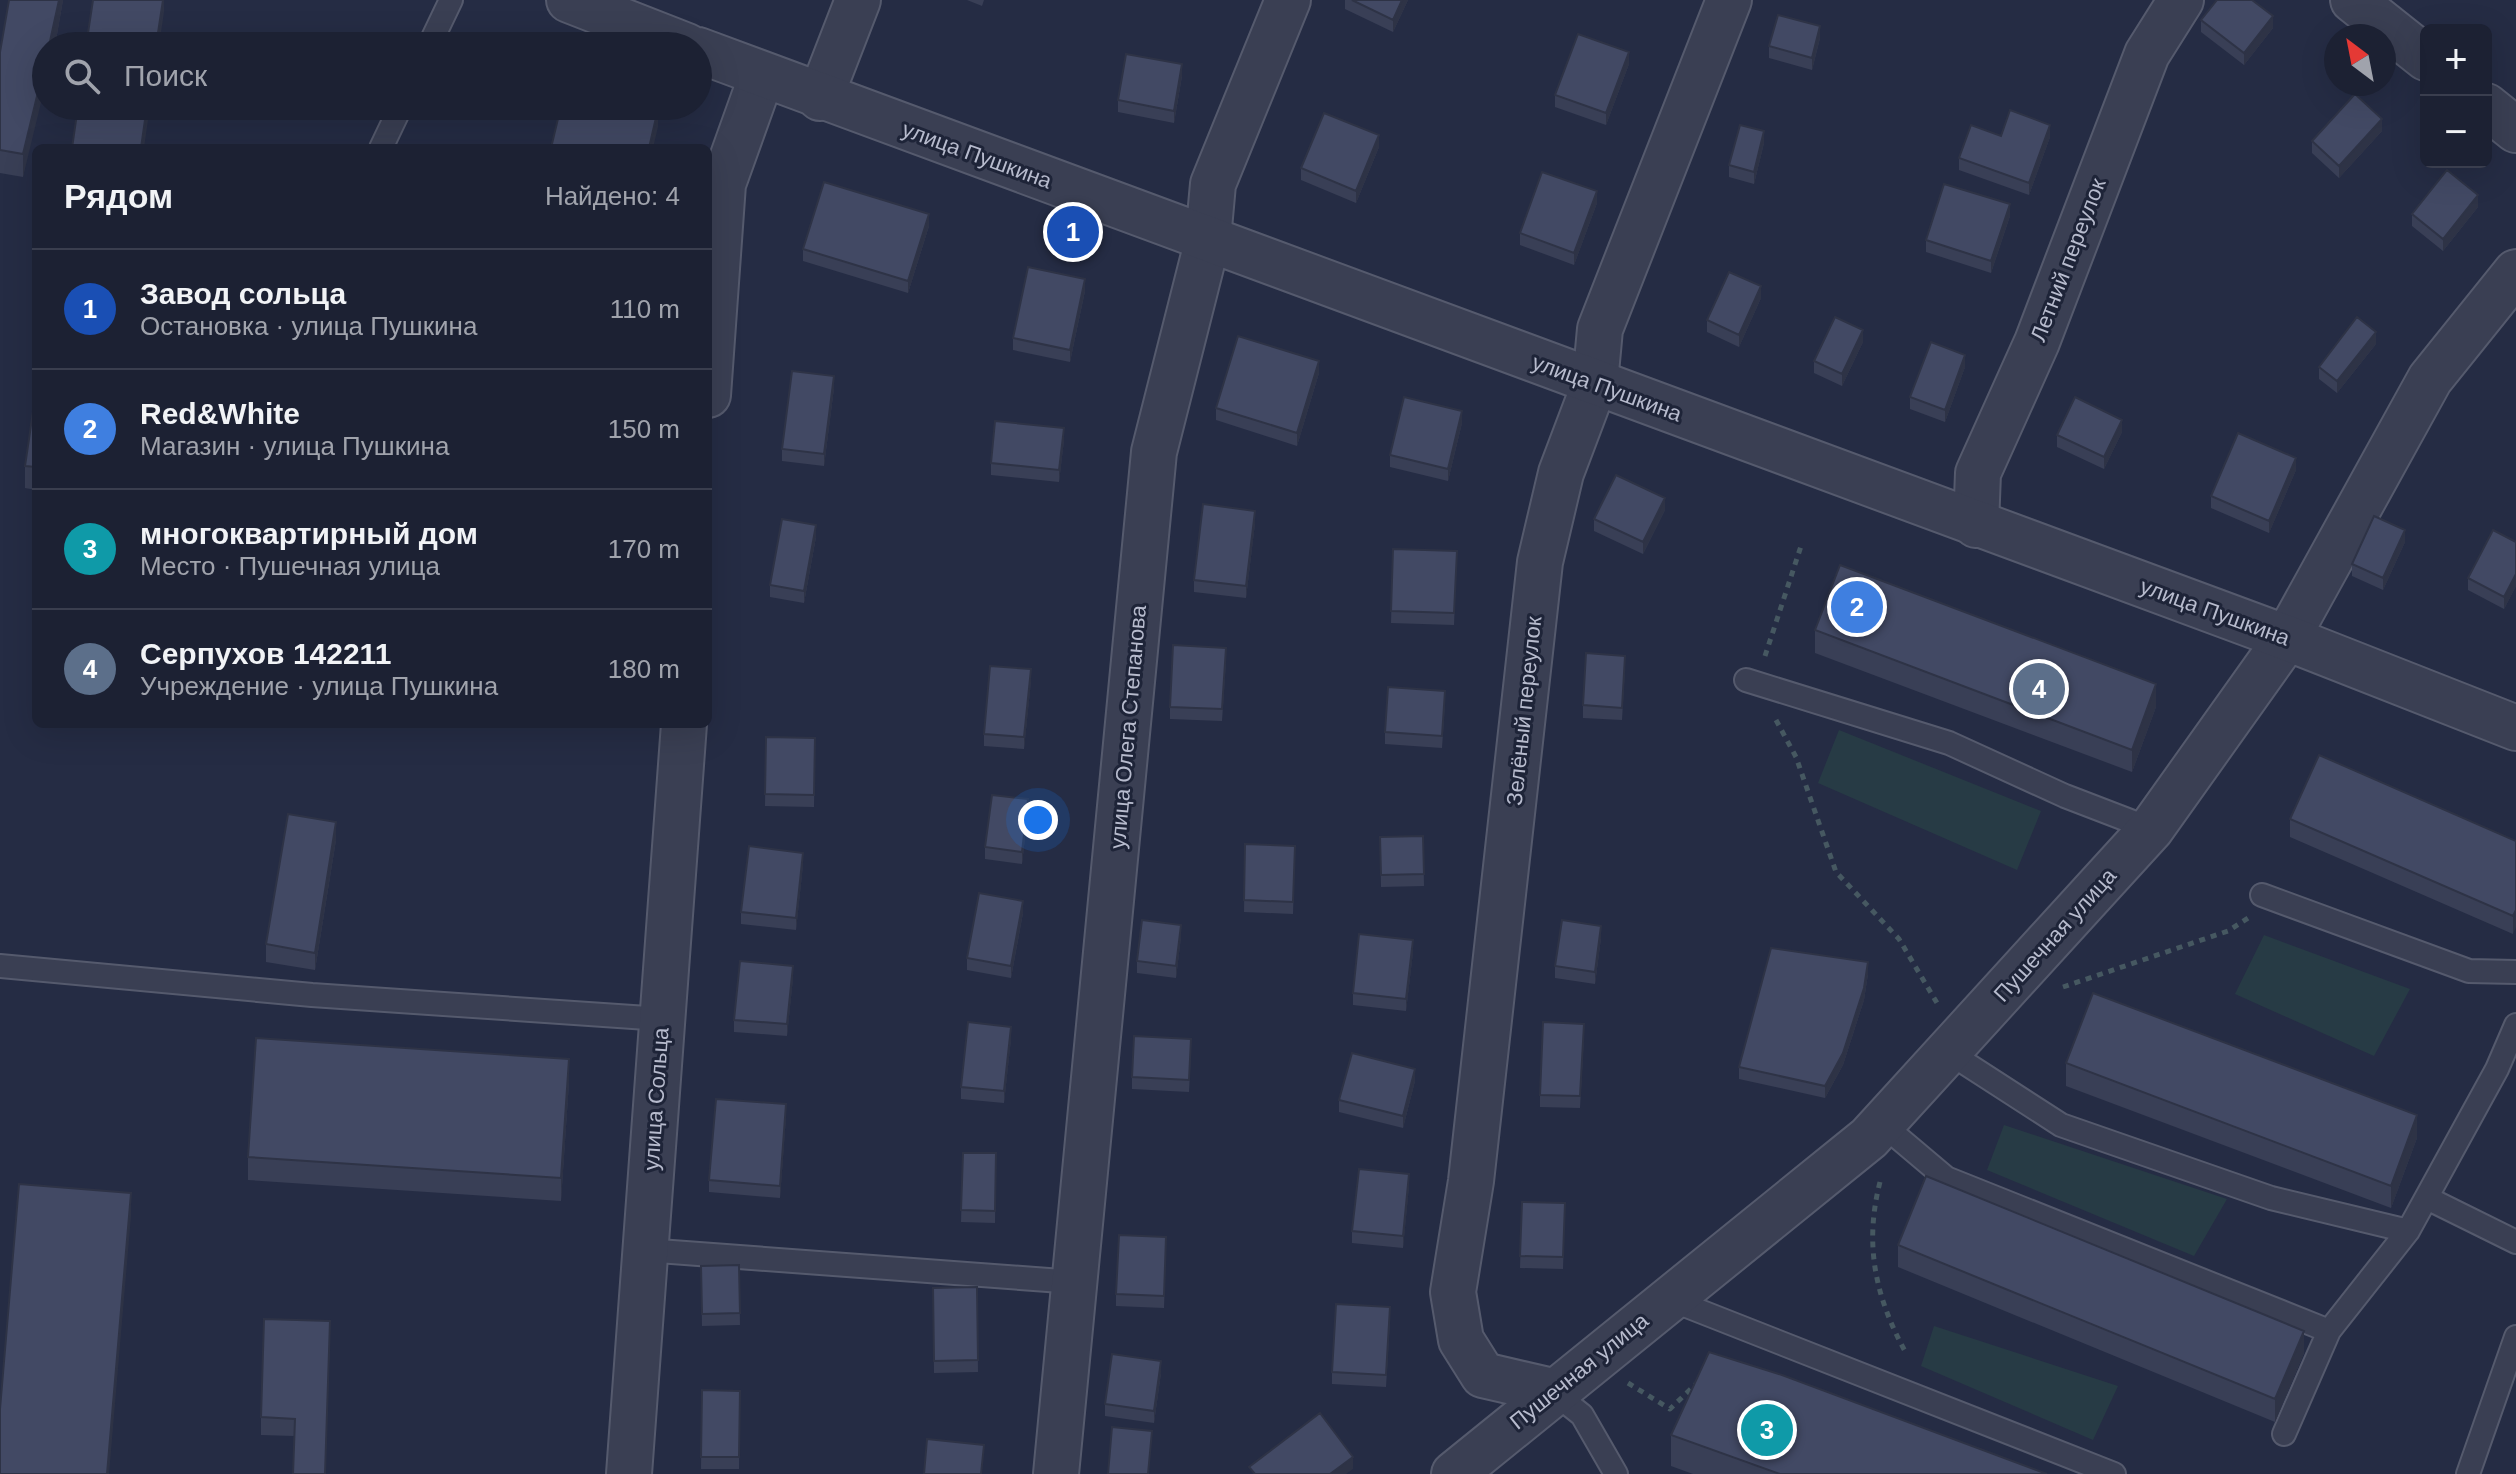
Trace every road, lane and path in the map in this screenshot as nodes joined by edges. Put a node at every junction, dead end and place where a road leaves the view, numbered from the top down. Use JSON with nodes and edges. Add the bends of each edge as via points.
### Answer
{"nodes":[{"id":1,"x":451,"y":0,"type":"edge"},
{"id":2,"x":569,"y":0,"type":"edge"},
{"id":3,"x":858,"y":0,"type":"edge"},
{"id":4,"x":1288,"y":0,"type":"edge"},
{"id":5,"x":1729,"y":0,"type":"edge"},
{"id":6,"x":2181,"y":0,"type":"edge"},
{"id":7,"x":2353,"y":0,"type":"edge"},
{"id":8,"x":436,"y":32,"type":"edge"},
{"id":9,"x":651,"y":32,"type":"edge"},
{"id":10,"x":2420,"y":53,"type":"edge"},
{"id":11,"x":712,"y":55,"type":"edge"},
{"id":12,"x":762,"y":75,"type":"junction"},
{"id":13,"x":820,"y":98,"type":"junction"},
{"id":14,"x":2492,"y":111,"type":"edge"},
{"id":15,"x":394,"y":120,"type":"edge"},
{"id":16,"x":2516,"y":130,"type":"edge"},
{"id":17,"x":383,"y":144,"type":"edge"},
{"id":18,"x":1208,"y":239,"type":"junction"},
{"id":19,"x":2516,"y":272,"type":"edge"},
{"id":20,"x":712,"y":339,"type":"edge"},
{"id":21,"x":1595,"y":383,"type":"junction"},
{"id":22,"x":1976,"y":525,"type":"junction"},
{"id":23,"x":1802,"y":543,"type":"dead end"},
{"id":24,"x":2287,"y":638,"type":"junction"},
{"id":25,"x":1752,"y":682,"type":"junction"},
{"id":26,"x":684,"y":728,"type":"edge"},
{"id":27,"x":2516,"y":728,"type":"edge"},
{"id":28,"x":2151,"y":829,"type":"junction"},
{"id":29,"x":2269,"y":898,"type":"joint"},
{"id":30,"x":0,"y":966,"type":"edge"},
{"id":31,"x":2516,"y":972,"type":"edge"},
{"id":32,"x":2057,"y":989,"type":"dead end"},
{"id":33,"x":662,"y":1019,"type":"junction"},
{"id":34,"x":2516,"y":1025,"type":"edge"},
{"id":35,"x":1948,"y":1052,"type":"junction"},
{"id":36,"x":1882,"y":1124,"type":"junction"},
{"id":37,"x":1883,"y":1172,"type":"dead end"},
{"id":38,"x":2427,"y":1198,"type":"junction"},
{"id":39,"x":2408,"y":1231,"type":"junction"},
{"id":40,"x":2516,"y":1242,"type":"edge"},
{"id":41,"x":645,"y":1250,"type":"junction"},
{"id":42,"x":1075,"y":1282,"type":"junction"},
{"id":43,"x":1669,"y":1299,"type":"junction"},
{"id":44,"x":2329,"y":1331,"type":"junction"},
{"id":45,"x":2516,"y":1337,"type":"edge"},
{"id":46,"x":1906,"y":1353,"type":"dead end"},
{"id":47,"x":1620,"y":1378,"type":"dead end"},
{"id":48,"x":1702,"y":1380,"type":"edge"},
{"id":49,"x":1552,"y":1391,"type":"junction"},
{"id":50,"x":2284,"y":1434,"type":"dead end"},
{"id":51,"x":629,"y":1474,"type":"edge"},
{"id":52,"x":1056,"y":1474,"type":"edge"},
{"id":53,"x":1454,"y":1474,"type":"edge"},
{"id":54,"x":1616,"y":1474,"type":"edge"},
{"id":55,"x":2114,"y":1474,"type":"edge"},
{"id":56,"x":2468,"y":1474,"type":"edge"}],
"edges":[{"from":1,"to":8,"type":"lane"},
{"from":2,"to":9,"type":"street"},
{"from":3,"to":13,"type":"street"},
{"from":4,"to":18,"type":"street","name":"улица Олега Степанова","via":[[1213,184]]},
{"from":5,"to":21,"type":"street","name":"Зелёный переулок","via":[[1600,329]]},
{"from":6,"to":22,"type":"street","name":"Летний переулок","via":[[2147,54],[2037,342],[1978,473]]},
{"from":7,"to":10,"type":"street"},
{"from":11,"to":12,"type":"street","name":"улица Пушкина"},
{"from":12,"to":13,"type":"street","name":"улица Пушкина"},
{"from":12,"to":20,"type":"street","via":[[723,184]]},
{"from":13,"to":18,"type":"street","name":"улица Пушкина"},
{"from":14,"to":16,"type":"street"},
{"from":15,"to":17,"type":"lane"},
{"from":18,"to":21,"type":"street","name":"улица Пушкина"},
{"from":18,"to":42,"type":"street","name":"улица Олега Степанова","via":[[1154,452]]},
{"from":19,"to":24,"type":"street","name":"Пушечная улица","via":[[2430,379]]},
{"from":21,"to":22,"type":"street","name":"улица Пушкина"},
{"from":21,"to":49,"type":"street","name":"Зелёный переулок","via":[[1561,473],[1540,562],[1471,1181],[1453,1292],[1461,1340],[1483,1375]]},
{"from":22,"to":24,"type":"street","name":"улица Пушкина"},
{"from":23,"to":25,"type":"path"},
{"from":24,"to":27,"type":"street","name":"улица Пушкина"},
{"from":24,"to":28,"type":"street","name":"Пушечная улица"},
{"from":25,"to":28,"type":"lane","via":[[1949,743]]},
{"from":25,"to":35,"type":"path","via":[[1796,757],[1836,872],[1906,950],[1935,997]]},
{"from":26,"to":33,"type":"street","name":"улица Сольца"},
{"from":28,"to":35,"type":"street","name":"Пушечная улица"},
{"from":29,"to":31,"type":"lane","via":[[2469,971]]},
{"from":29,"to":32,"type":"path","via":[[2228,931]]},
{"from":30,"to":33,"type":"lane","via":[[312,995]]},
{"from":33,"to":41,"type":"street","name":"улица Сольца"},
{"from":34,"to":38,"type":"lane"},
{"from":35,"to":36,"type":"street","name":"Пушечная улица"},
{"from":35,"to":39,"type":"lane","via":[[2061,1125],[2271,1198]]},
{"from":36,"to":43,"type":"street","name":"Пушечная улица"},
{"from":36,"to":44,"type":"lane","via":[[1946,1178]]},
{"from":37,"to":46,"type":"path","via":[[1871,1215],[1872,1266]]},
{"from":38,"to":39,"type":"lane"},
{"from":38,"to":40,"type":"lane"},
{"from":39,"to":44,"type":"lane"},
{"from":41,"to":42,"type":"lane"},
{"from":41,"to":51,"type":"street","name":"улица Сольца"},
{"from":42,"to":52,"type":"street","name":"улица Олега Степанова"},
{"from":43,"to":49,"type":"street","name":"Пушечная улица"},
{"from":43,"to":55,"type":"lane"},
{"from":44,"to":50,"type":"lane"},
{"from":45,"to":56,"type":"lane"},
{"from":47,"to":48,"type":"path","via":[[1670,1409]]},
{"from":49,"to":53,"type":"street","name":"Пушечная улица"},
{"from":49,"to":54,"type":"lane","via":[[1582,1415]]}]}
